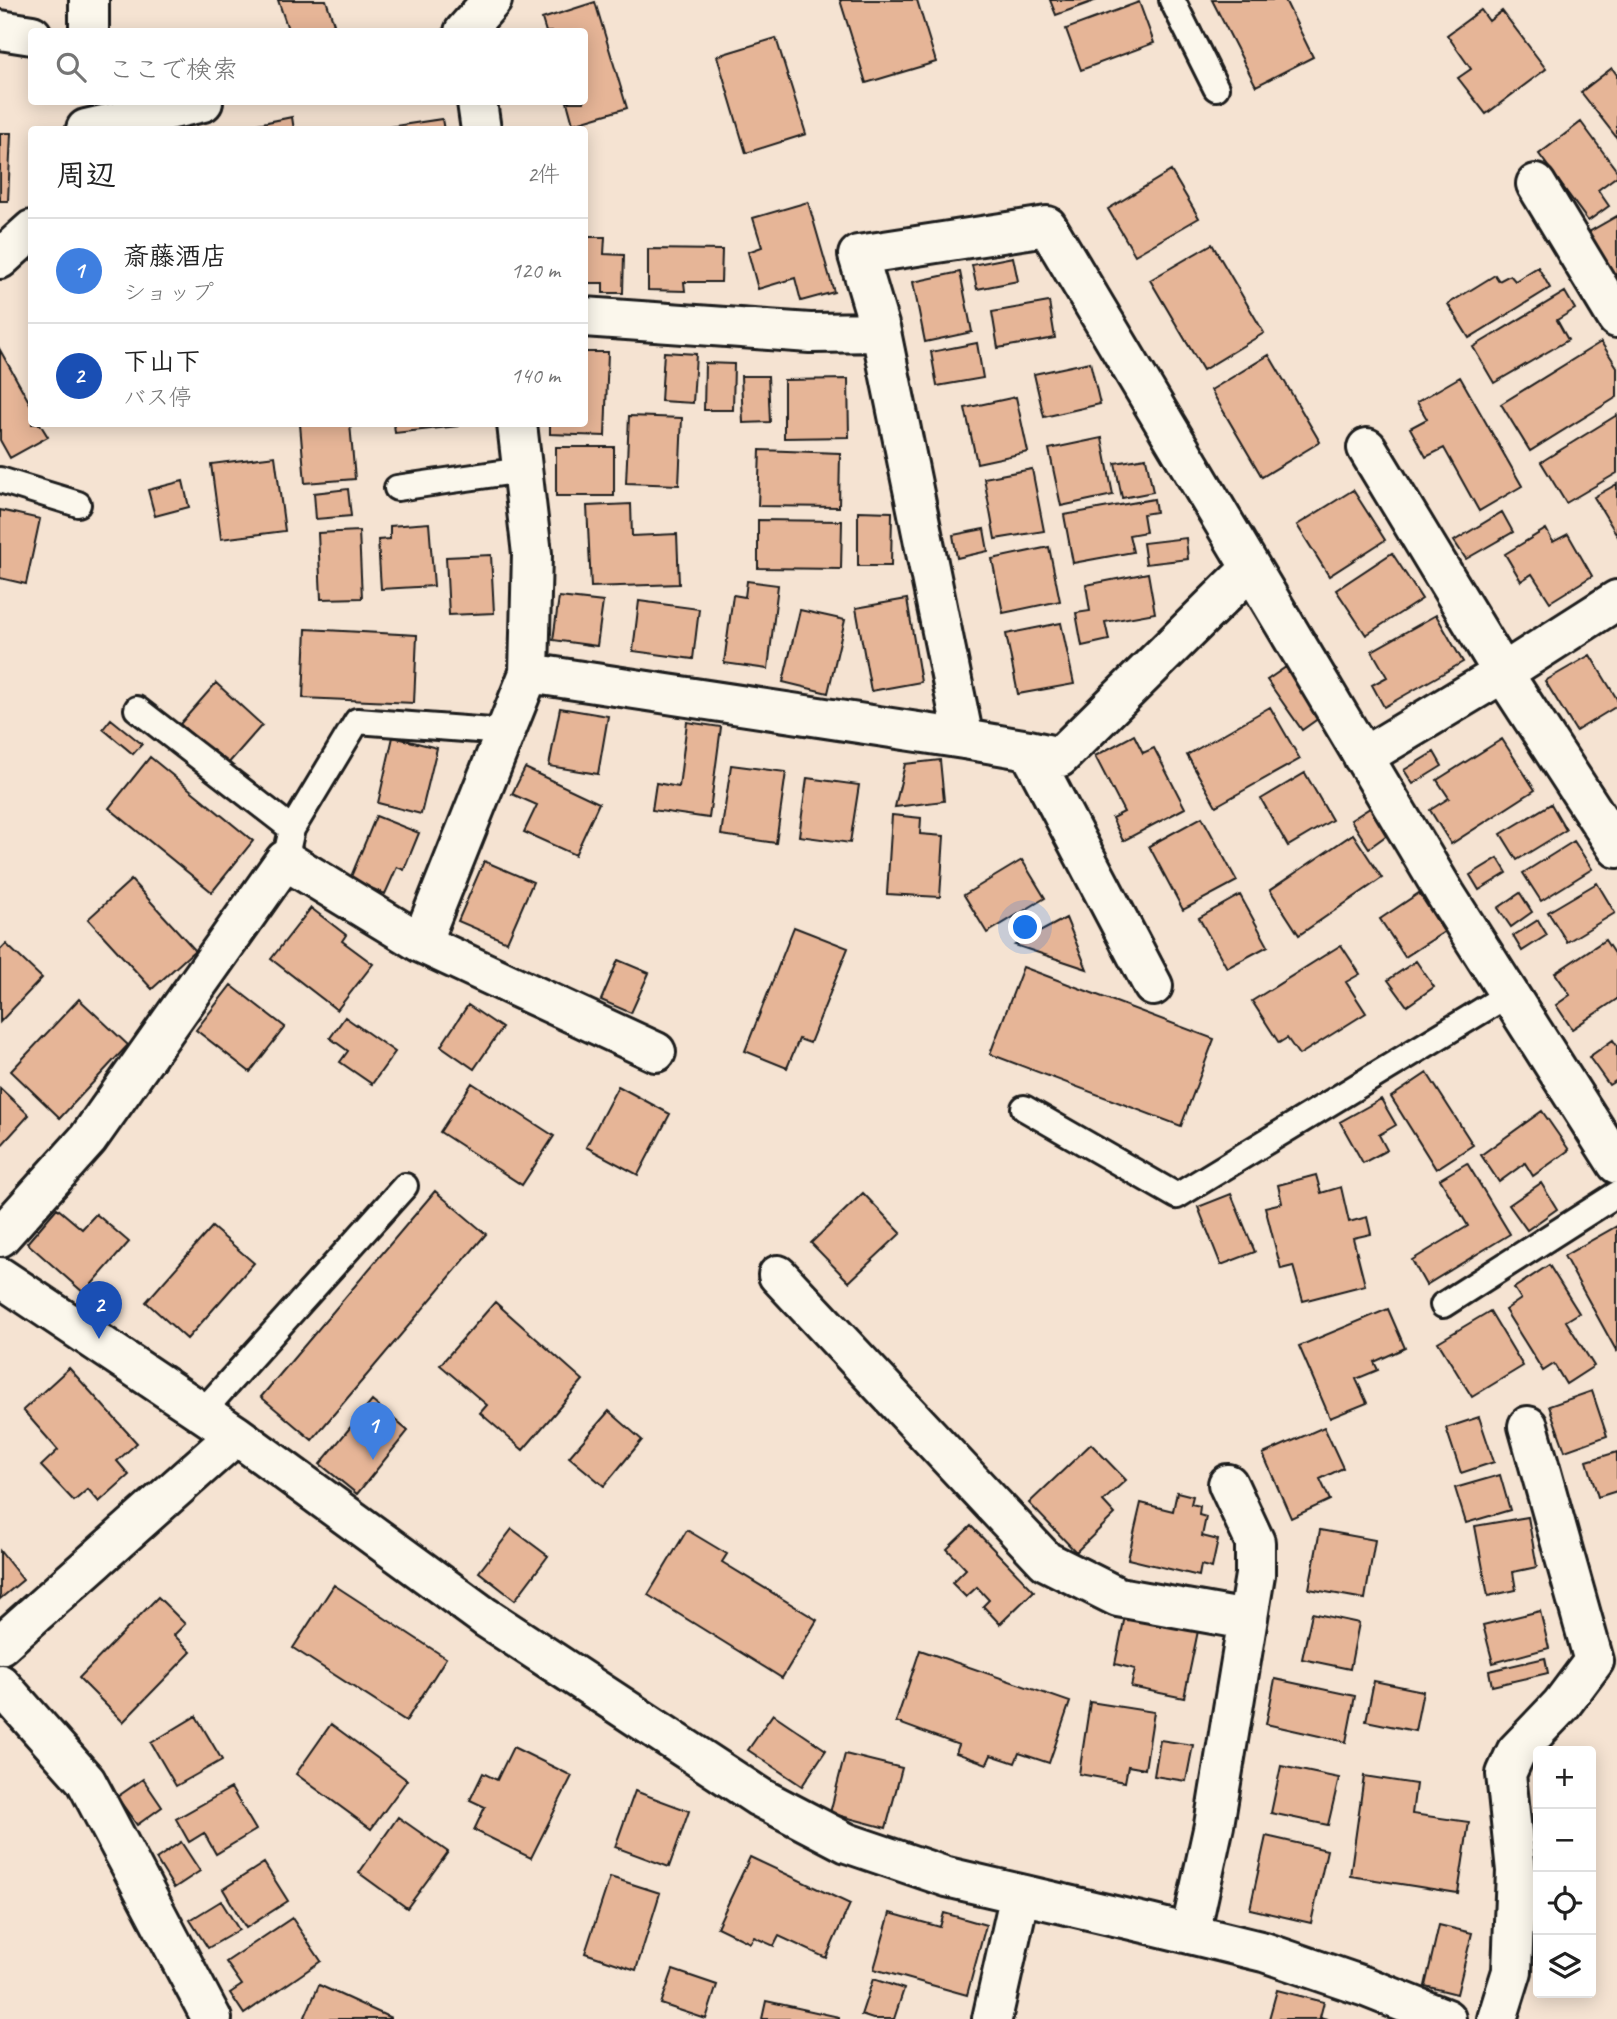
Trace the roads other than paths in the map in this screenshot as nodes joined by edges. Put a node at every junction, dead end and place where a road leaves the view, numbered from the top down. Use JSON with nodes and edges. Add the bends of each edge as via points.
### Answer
{"nodes":[{"id":1,"x":89,"y":0,"type":"edge"},
{"id":2,"x":492,"y":0,"type":"edge"},
{"id":3,"x":1171,"y":0,"type":"edge"},
{"id":4,"x":89,"y":28,"type":"edge"},
{"id":5,"x":469,"y":28,"type":"edge"},
{"id":6,"x":0,"y":30,"type":"edge"},
{"id":7,"x":28,"y":34,"type":"edge"},
{"id":8,"x":1216,"y":88,"type":"dead end"},
{"id":9,"x":87,"y":105,"type":"edge"},
{"id":10,"x":190,"y":105,"type":"edge"},
{"id":11,"x":477,"y":105,"type":"edge"},
{"id":12,"x":86,"y":126,"type":"edge"},
{"id":13,"x":99,"y":126,"type":"edge"},
{"id":14,"x":480,"y":126,"type":"edge"},
{"id":15,"x":1535,"y":184,"type":"dead end"},
{"id":16,"x":28,"y":234,"type":"edge"},
{"id":17,"x":0,"y":259,"type":"edge"},
{"id":18,"x":588,"y":317,"type":"edge"},
{"id":19,"x":1617,"y":318,"type":"edge"},
{"id":20,"x":881,"y":332,"type":"junction"},
{"id":21,"x":517,"y":427,"type":"edge"},
{"id":22,"x":1367,"y":448,"type":"dead end"},
{"id":23,"x":522,"y":470,"type":"junction"},
{"id":24,"x":0,"y":480,"type":"edge"},
{"id":25,"x":397,"y":488,"type":"dead end"},
{"id":26,"x":78,"y":503,"type":"dead end"},
{"id":27,"x":1251,"y":568,"type":"junction"},
{"id":28,"x":1617,"y":600,"type":"edge"},
{"id":29,"x":529,"y":673,"type":"junction"},
{"id":30,"x":1503,"y":673,"type":"junction"},
{"id":31,"x":137,"y":709,"type":"dead end"},
{"id":32,"x":505,"y":732,"type":"junction"},
{"id":33,"x":964,"y":739,"type":"junction"},
{"id":34,"x":1029,"y":750,"type":"junction"},
{"id":35,"x":1363,"y":757,"type":"junction"},
{"id":36,"x":289,"y":844,"type":"junction"},
{"id":37,"x":1617,"y":848,"type":"edge"},
{"id":38,"x":421,"y":943,"type":"junction"},
{"id":39,"x":1153,"y":986,"type":"dead end"},
{"id":40,"x":1509,"y":994,"type":"junction"},
{"id":41,"x":656,"y":1052,"type":"dead end"},
{"id":42,"x":1024,"y":1108,"type":"dead end"},
{"id":43,"x":1617,"y":1164,"type":"edge"},
{"id":44,"x":405,"y":1186,"type":"dead end"},
{"id":45,"x":1617,"y":1194,"type":"edge"},
{"id":46,"x":0,"y":1237,"type":"edge"},
{"id":47,"x":778,"y":1275,"type":"dead end"},
{"id":48,"x":0,"y":1277,"type":"edge"},
{"id":49,"x":1443,"y":1305,"type":"dead end"},
{"id":50,"x":202,"y":1412,"type":"junction"},
{"id":51,"x":1528,"y":1426,"type":"dead end"},
{"id":52,"x":236,"y":1435,"type":"junction"},
{"id":53,"x":1228,"y":1484,"type":"dead end"},
{"id":54,"x":1247,"y":1620,"type":"junction"},
{"id":55,"x":0,"y":1645,"type":"edge"},
{"id":56,"x":0,"y":1684,"type":"edge"},
{"id":57,"x":1020,"y":1894,"type":"junction"},
{"id":58,"x":1189,"y":1934,"type":"junction"},
{"id":59,"x":212,"y":2019,"type":"edge"},
{"id":60,"x":992,"y":2019,"type":"edge"},
{"id":61,"x":1447,"y":2019,"type":"edge"},
{"id":62,"x":1497,"y":2019,"type":"edge"}],
"edges":[{"from":1,"to":4,"type":"street"},
{"from":2,"to":5,"type":"street"},
{"from":3,"to":8,"type":"lane"},
{"from":6,"to":7,"type":"street"},
{"from":9,"to":12,"type":"street"},
{"from":10,"to":13,"type":"street"},
{"from":11,"to":14,"type":"street"},
{"from":15,"to":19,"type":"street"},
{"from":16,"to":17,"type":"street"},
{"from":18,"to":20,"type":"street","via":[[810,333]]},
{"from":20,"to":27,"type":"street","via":[[858,255],[1047,226]]},
{"from":20,"to":33,"type":"street"},
{"from":21,"to":23,"type":"street"},
{"from":22,"to":30,"type":"street"},
{"from":23,"to":25,"type":"lane"},
{"from":23,"to":29,"type":"street","via":[[532,554]]},
{"from":24,"to":26,"type":"lane"},
{"from":27,"to":34,"type":"street","via":[[1060,757]]},
{"from":27,"to":35,"type":"street"},
{"from":28,"to":30,"type":"street"},
{"from":29,"to":32,"type":"street"},
{"from":29,"to":33,"type":"street"},
{"from":30,"to":35,"type":"street"},
{"from":30,"to":37,"type":"street"},
{"from":31,"to":36,"type":"lane"},
{"from":32,"to":36,"type":"lane","via":[[357,721]]},
{"from":32,"to":38,"type":"street"},
{"from":33,"to":34,"type":"street"},
{"from":34,"to":39,"type":"street"},
{"from":35,"to":40,"type":"street"},
{"from":36,"to":38,"type":"street"},
{"from":36,"to":46,"type":"street","via":[[88,1139]]},
{"from":38,"to":41,"type":"street"},
{"from":40,"to":42,"type":"lane","via":[[1177,1196]]},
{"from":40,"to":43,"type":"street"},
{"from":44,"to":50,"type":"lane"},
{"from":45,"to":49,"type":"lane"},
{"from":47,"to":54,"type":"street","via":[[1046,1561],[1118,1597]]},
{"from":48,"to":50,"type":"street"},
{"from":50,"to":52,"type":"street"},
{"from":51,"to":62,"type":"street","via":[[1594,1661],[1561,1705],[1516,1752],[1506,1774],[1516,1871],[1512,1971]]},
{"from":52,"to":55,"type":"street"},
{"from":52,"to":57,"type":"street","via":[[485,1617],[759,1797],[847,1843],[947,1878]]},
{"from":53,"to":54,"type":"street","via":[[1255,1542]]},
{"from":54,"to":58,"type":"street","via":[[1214,1825]]},
{"from":56,"to":59,"type":"street","via":[[86,1781]]},
{"from":57,"to":58,"type":"street"},
{"from":57,"to":60,"type":"street"},
{"from":58,"to":61,"type":"street","via":[[1277,1957]]}]}
